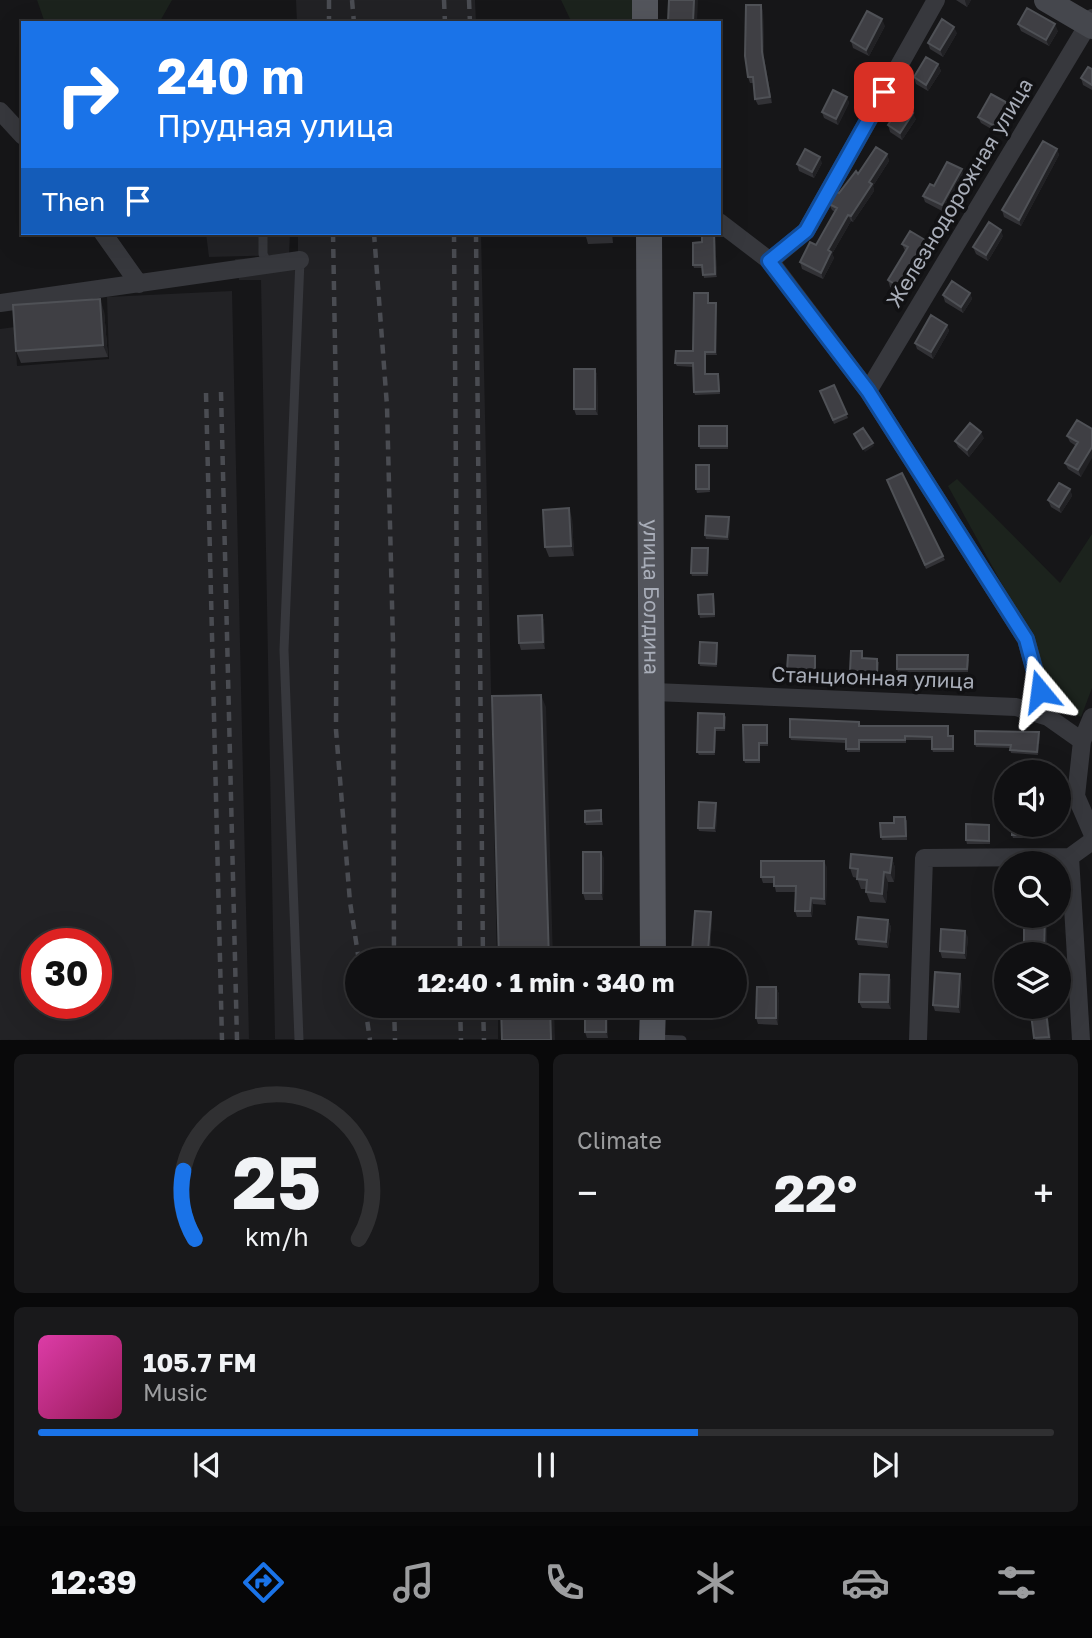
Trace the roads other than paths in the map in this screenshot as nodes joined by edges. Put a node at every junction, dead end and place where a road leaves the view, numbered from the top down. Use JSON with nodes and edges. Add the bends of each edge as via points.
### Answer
{"nodes":[{"id":1,"x":645,"y":0,"type":"edge"},
{"id":2,"x":936,"y":0,"type":"edge"},
{"id":3,"x":1046,"y":0,"type":"edge"},
{"id":4,"x":645,"y":21,"type":"edge"},
{"id":5,"x":1091,"y":23,"type":"edge"},
{"id":6,"x":0,"y":111,"type":"edge"},
{"id":7,"x":21,"y":134,"type":"edge"},
{"id":8,"x":721,"y":224,"type":"edge"},
{"id":9,"x":104,"y":235,"type":"edge"},
{"id":10,"x":263,"y":235,"type":"edge"},
{"id":11,"x":649,"y":235,"type":"edge"},
{"id":12,"x":300,"y":260,"type":"joint"},
{"id":13,"x":769,"y":261,"type":"junction"},
{"id":14,"x":267,"y":262,"type":"junction"},
{"id":15,"x":139,"y":284,"type":"junction"},
{"id":16,"x":0,"y":303,"type":"edge"},
{"id":17,"x":868,"y":391,"type":"junction"},
{"id":18,"x":654,"y":692,"type":"junction"},
{"id":19,"x":1048,"y":717,"type":"junction"},
{"id":20,"x":1092,"y":717,"type":"edge"},
{"id":21,"x":1082,"y":741,"type":"junction"},
{"id":22,"x":1092,"y":833,"type":"edge"},
{"id":23,"x":1092,"y":841,"type":"edge"},
{"id":24,"x":1071,"y":856,"type":"edge"},
{"id":25,"x":994,"y":858,"type":"edge"},
{"id":26,"x":1071,"y":874,"type":"edge"},
{"id":27,"x":653,"y":948,"type":"edge"},
{"id":28,"x":653,"y":1018,"type":"edge"},
{"id":29,"x":652,"y":1039,"type":"edge"},
{"id":30,"x":299,"y":1040,"type":"edge"},
{"id":31,"x":682,"y":1040,"type":"edge"},
{"id":32,"x":918,"y":1040,"type":"edge"},
{"id":33,"x":1081,"y":1040,"type":"edge"}],
"edges":[{"from":1,"to":4,"type":"main road"},
{"from":2,"to":13,"type":"street","via":[[806,231]]},
{"from":3,"to":5,"type":"street"},
{"from":5,"to":17,"type":"street","name":"Железнодорожная улица"},
{"from":6,"to":7,"type":"street"},
{"from":8,"to":13,"type":"street"},
{"from":9,"to":15,"type":"street"},
{"from":10,"to":14,"type":"lane"},
{"from":11,"to":18,"type":"main road","name":"улица Болдина"},
{"from":12,"to":14,"type":"street"},
{"from":12,"to":30,"type":"lane","via":[[284,650]]},
{"from":13,"to":17,"type":"street"},
{"from":14,"to":15,"type":"street"},
{"from":15,"to":16,"type":"street"},
{"from":17,"to":19,"type":"street","via":[[1026,639]]},
{"from":18,"to":19,"type":"street","name":"Станционная улица","via":[[1016,707]]},
{"from":18,"to":27,"type":"main road","name":"улица Болдина"},
{"from":19,"to":21,"type":"street","name":"Станционная улица"},
{"from":20,"to":21,"type":"street"},
{"from":21,"to":22,"type":"street","via":[[1076,796]]},
{"from":23,"to":24,"type":"street"},
{"from":25,"to":32,"type":"street","via":[[924,858]]},
{"from":26,"to":33,"type":"street"},
{"from":28,"to":29,"type":"main road"},
{"from":29,"to":31,"type":"lane"}]}
